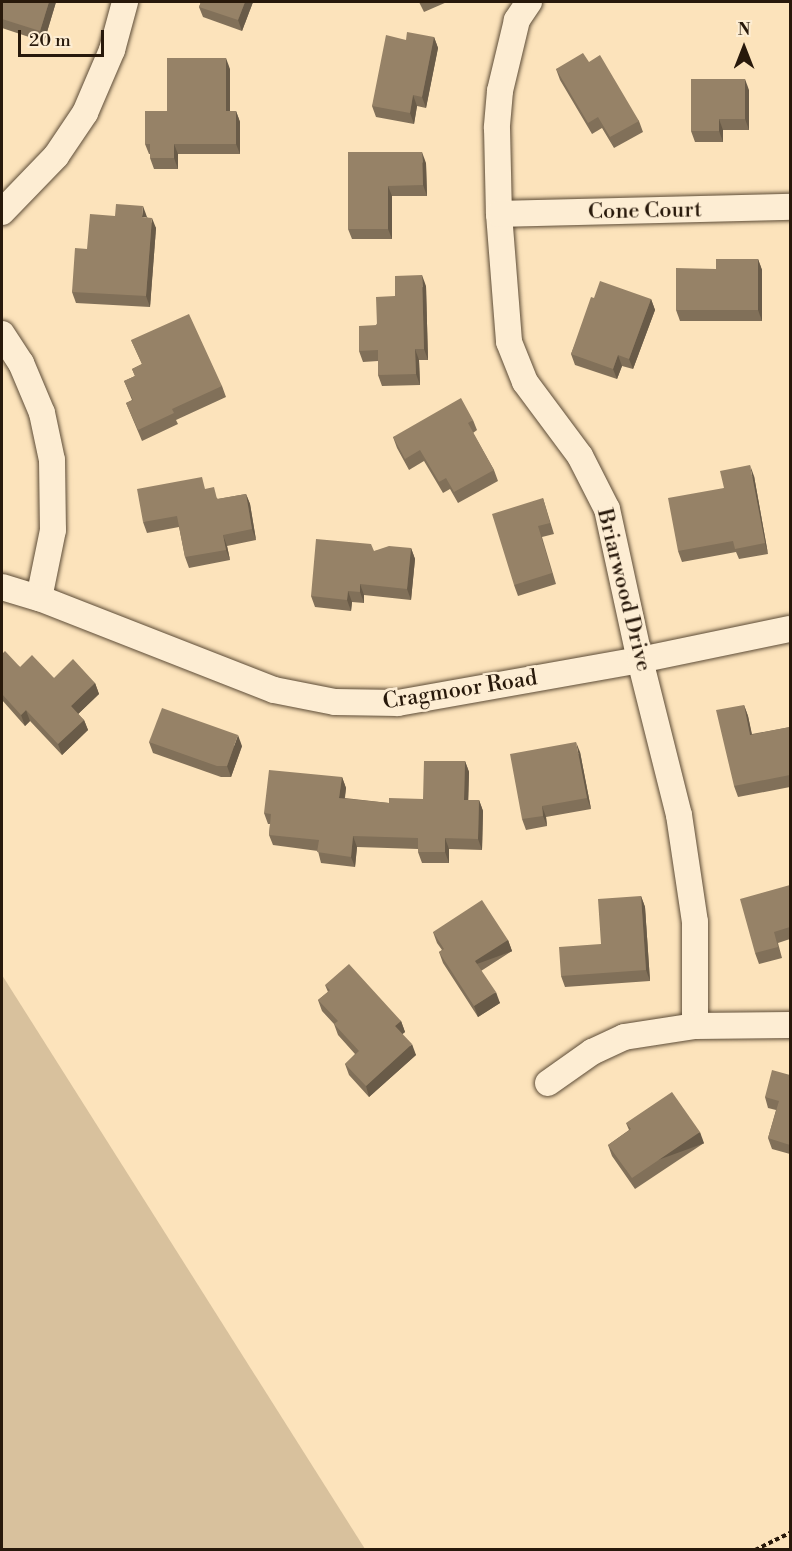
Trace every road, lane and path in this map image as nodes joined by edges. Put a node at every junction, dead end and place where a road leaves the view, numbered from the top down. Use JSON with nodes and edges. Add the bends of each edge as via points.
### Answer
{"nodes":[{"id":1,"x":125,"y":2,"type":"edge"},
{"id":2,"x":529,"y":2,"type":"edge"},
{"id":3,"x":790,"y":207,"type":"edge"},
{"id":4,"x":2,"y":212,"type":"edge"},
{"id":5,"x":499,"y":214,"type":"junction"},
{"id":6,"x":2,"y":334,"type":"edge"},
{"id":7,"x":2,"y":586,"type":"edge"},
{"id":8,"x":39,"y":598,"type":"junction"},
{"id":9,"x":790,"y":629,"type":"edge"},
{"id":10,"x":640,"y":660,"type":"junction"},
{"id":11,"x":790,"y":1025,"type":"edge"},
{"id":12,"x":695,"y":1026,"type":"junction"},
{"id":13,"x":548,"y":1083,"type":"dead end"},
{"id":14,"x":790,"y":1533,"type":"edge"},
{"id":15,"x":755,"y":1550,"type":"edge"}],
"edges":[{"from":1,"to":4,"type":"street","via":[[112,50],[85,113],[56,156]]},
{"from":2,"to":5,"type":"street","name":"Briarwood Drive","via":[[517,20],[500,91]]},
{"from":3,"to":5,"type":"street","name":"Cone Court"},
{"from":5,"to":10,"type":"street","name":"Briarwood Drive","via":[[509,342],[525,382],[580,456],[607,509]]},
{"from":6,"to":8,"type":"street","via":[[21,363],[42,413],[52,460],[53,530]]},
{"from":7,"to":8,"type":"street","name":"Cragmoor Road"},
{"from":8,"to":10,"type":"street","name":"Cragmoor Road","via":[[274,690],[335,702],[398,703]]},
{"from":9,"to":10,"type":"street","name":"Cragmoor Road"},
{"from":10,"to":12,"type":"street","name":"Briarwood Drive","via":[[681,826],[695,922]]},
{"from":11,"to":12,"type":"street"},
{"from":12,"to":13,"type":"street","via":[[624,1037],[592,1052]]},
{"from":14,"to":15,"type":"path"}]}
